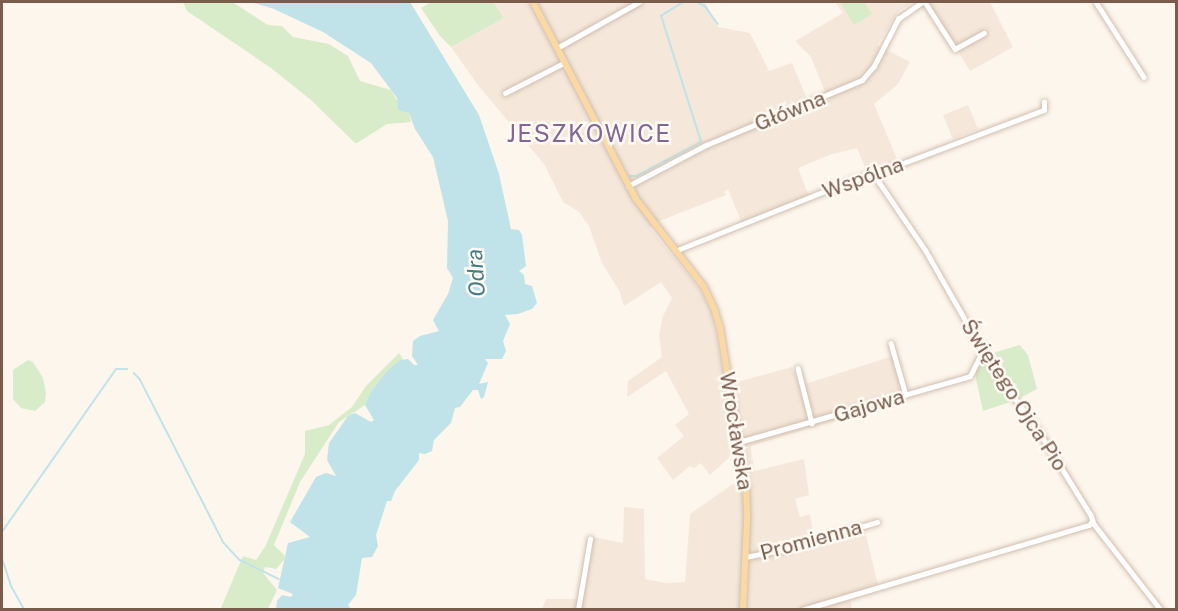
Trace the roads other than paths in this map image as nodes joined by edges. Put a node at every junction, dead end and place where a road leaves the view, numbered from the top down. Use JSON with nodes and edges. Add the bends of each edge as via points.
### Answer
{"nodes":[{"id":1,"x":532,"y":2,"type":"edge"},
{"id":2,"x":639,"y":2,"type":"edge"},
{"id":3,"x":923,"y":2,"type":"edge"},
{"id":4,"x":1096,"y":2,"type":"edge"},
{"id":5,"x":984,"y":33,"type":"dead end"},
{"id":6,"x":557,"y":48,"type":"junction"},
{"id":7,"x":564,"y":63,"type":"junction"},
{"id":8,"x":1144,"y":77,"type":"dead end"},
{"id":9,"x":505,"y":93,"type":"dead end"},
{"id":10,"x":1044,"y":102,"type":"dead end"},
{"id":11,"x":877,"y":173,"type":"junction"},
{"id":12,"x":628,"y":186,"type":"junction"},
{"id":13,"x":675,"y":251,"type":"junction"},
{"id":14,"x":891,"y":343,"type":"dead end"},
{"id":15,"x":983,"y":350,"type":"junction"},
{"id":16,"x":798,"y":368,"type":"dead end"},
{"id":17,"x":906,"y":395,"type":"junction"},
{"id":18,"x":812,"y":423,"type":"junction"},
{"id":19,"x":739,"y":442,"type":"junction"},
{"id":20,"x":1092,"y":521,"type":"junction"},
{"id":21,"x":877,"y":522,"type":"dead end"},
{"id":22,"x":590,"y":539,"type":"dead end"},
{"id":23,"x":746,"y":557,"type":"junction"},
{"id":24,"x":578,"y":609,"type":"edge"},
{"id":25,"x":743,"y":609,"type":"edge"},
{"id":26,"x":802,"y":609,"type":"edge"},
{"id":27,"x":1161,"y":609,"type":"edge"}],
"edges":[{"from":1,"to":6,"type":"main road","name":"Wrocławska"},
{"from":2,"to":6,"type":"street"},
{"from":3,"to":5,"type":"street","via":[[955,49]]},
{"from":3,"to":12,"type":"street","name":"Główna","via":[[898,19],[874,66],[862,80],[706,145]]},
{"from":4,"to":8,"type":"street"},
{"from":6,"to":7,"type":"main road","name":"Wrocławska"},
{"from":7,"to":9,"type":"street"},
{"from":7,"to":12,"type":"main road","name":"Wrocławska"},
{"from":10,"to":11,"type":"street","name":"Wspólna","via":[[1044,110]]},
{"from":11,"to":13,"type":"street","name":"Wspólna"},
{"from":11,"to":15,"type":"street","name":"Świętego Ojca Pio"},
{"from":12,"to":13,"type":"main road","name":"Wrocławska"},
{"from":13,"to":19,"type":"main road","name":"Wrocławska","via":[[704,287],[720,328]]},
{"from":14,"to":17,"type":"street"},
{"from":15,"to":17,"type":"street","name":"Gajowa","via":[[970,376]]},
{"from":15,"to":20,"type":"street","name":"Świętego Ojca Pio","via":[[1041,435]]},
{"from":16,"to":18,"type":"street"},
{"from":17,"to":18,"type":"street","name":"Gajowa"},
{"from":18,"to":19,"type":"street","name":"Gajowa"},
{"from":19,"to":23,"type":"main road","name":"Wrocławska","via":[[746,485]]},
{"from":20,"to":26,"type":"street"},
{"from":20,"to":27,"type":"street","name":"Świętego Ojca Pio"},
{"from":21,"to":23,"type":"street","name":"Promienna"},
{"from":22,"to":24,"type":"street"},
{"from":23,"to":25,"type":"main road","name":"Wrocławska"}]}
